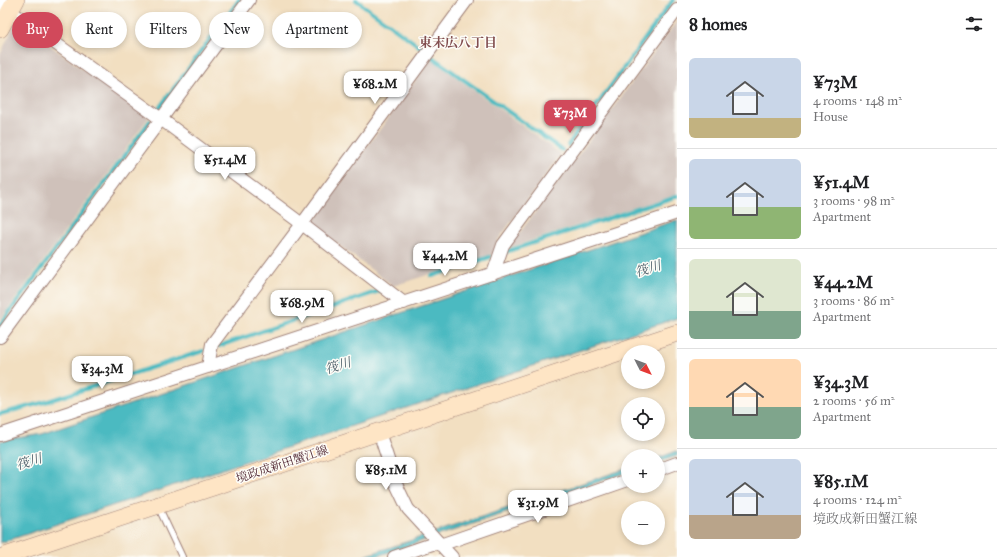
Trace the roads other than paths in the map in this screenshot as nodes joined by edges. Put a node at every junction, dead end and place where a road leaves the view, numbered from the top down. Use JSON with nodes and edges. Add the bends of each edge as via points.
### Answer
{"nodes":[{"id":1,"x":249,"y":0,"type":"edge"},
{"id":2,"x":467,"y":0,"type":"edge"},
{"id":3,"x":8,"y":5,"type":"edge"},
{"id":4,"x":677,"y":10,"type":"edge"},
{"id":5,"x":0,"y":29,"type":"edge"},
{"id":6,"x":161,"y":119,"type":"junction"},
{"id":7,"x":677,"y":213,"type":"edge"},
{"id":8,"x":302,"y":224,"type":"junction"},
{"id":9,"x":494,"y":274,"type":"junction"},
{"id":10,"x":404,"y":303,"type":"junction"},
{"id":11,"x":677,"y":333,"type":"edge"},
{"id":12,"x":0,"y":337,"type":"edge"},
{"id":13,"x":208,"y":367,"type":"junction"},
{"id":14,"x":379,"y":432,"type":"junction"},
{"id":15,"x":0,"y":436,"type":"edge"},
{"id":16,"x":677,"y":463,"type":"edge"},
{"id":17,"x":665,"y":467,"type":"edge"},
{"id":18,"x":621,"y":482,"type":"edge"},
{"id":19,"x":158,"y":506,"type":"junction"},
{"id":20,"x":436,"y":540,"type":"junction"},
{"id":21,"x":2,"y":557,"type":"edge"},
{"id":22,"x":182,"y":557,"type":"edge"},
{"id":23,"x":394,"y":557,"type":"edge"},
{"id":24,"x":452,"y":557,"type":"edge"}],
"edges":[{"from":1,"to":6,"type":"street"},
{"from":2,"to":8,"type":"street"},
{"from":3,"to":5,"type":"main road"},
{"from":3,"to":6,"type":"street"},
{"from":4,"to":9,"type":"street","via":[[503,245]]},
{"from":6,"to":8,"type":"street"},
{"from":6,"to":12,"type":"street"},
{"from":7,"to":9,"type":"street"},
{"from":8,"to":10,"type":"street"},
{"from":8,"to":13,"type":"street","via":[[212,344]]},
{"from":9,"to":10,"type":"street"},
{"from":10,"to":13,"type":"street"},
{"from":11,"to":14,"type":"main road","name":"境政成新田蟹江線"},
{"from":13,"to":15,"type":"street"},
{"from":14,"to":19,"type":"main road","name":"境政成新田蟹江線"},
{"from":14,"to":20,"type":"street","via":[[396,484],[408,509]]},
{"from":16,"to":17,"type":"street"},
{"from":18,"to":20,"type":"street"},
{"from":19,"to":21,"type":"main road","name":"境政成新田蟹江線"},
{"from":19,"to":22,"type":"lane"},
{"from":20,"to":23,"type":"street"},
{"from":20,"to":24,"type":"street"}]}
